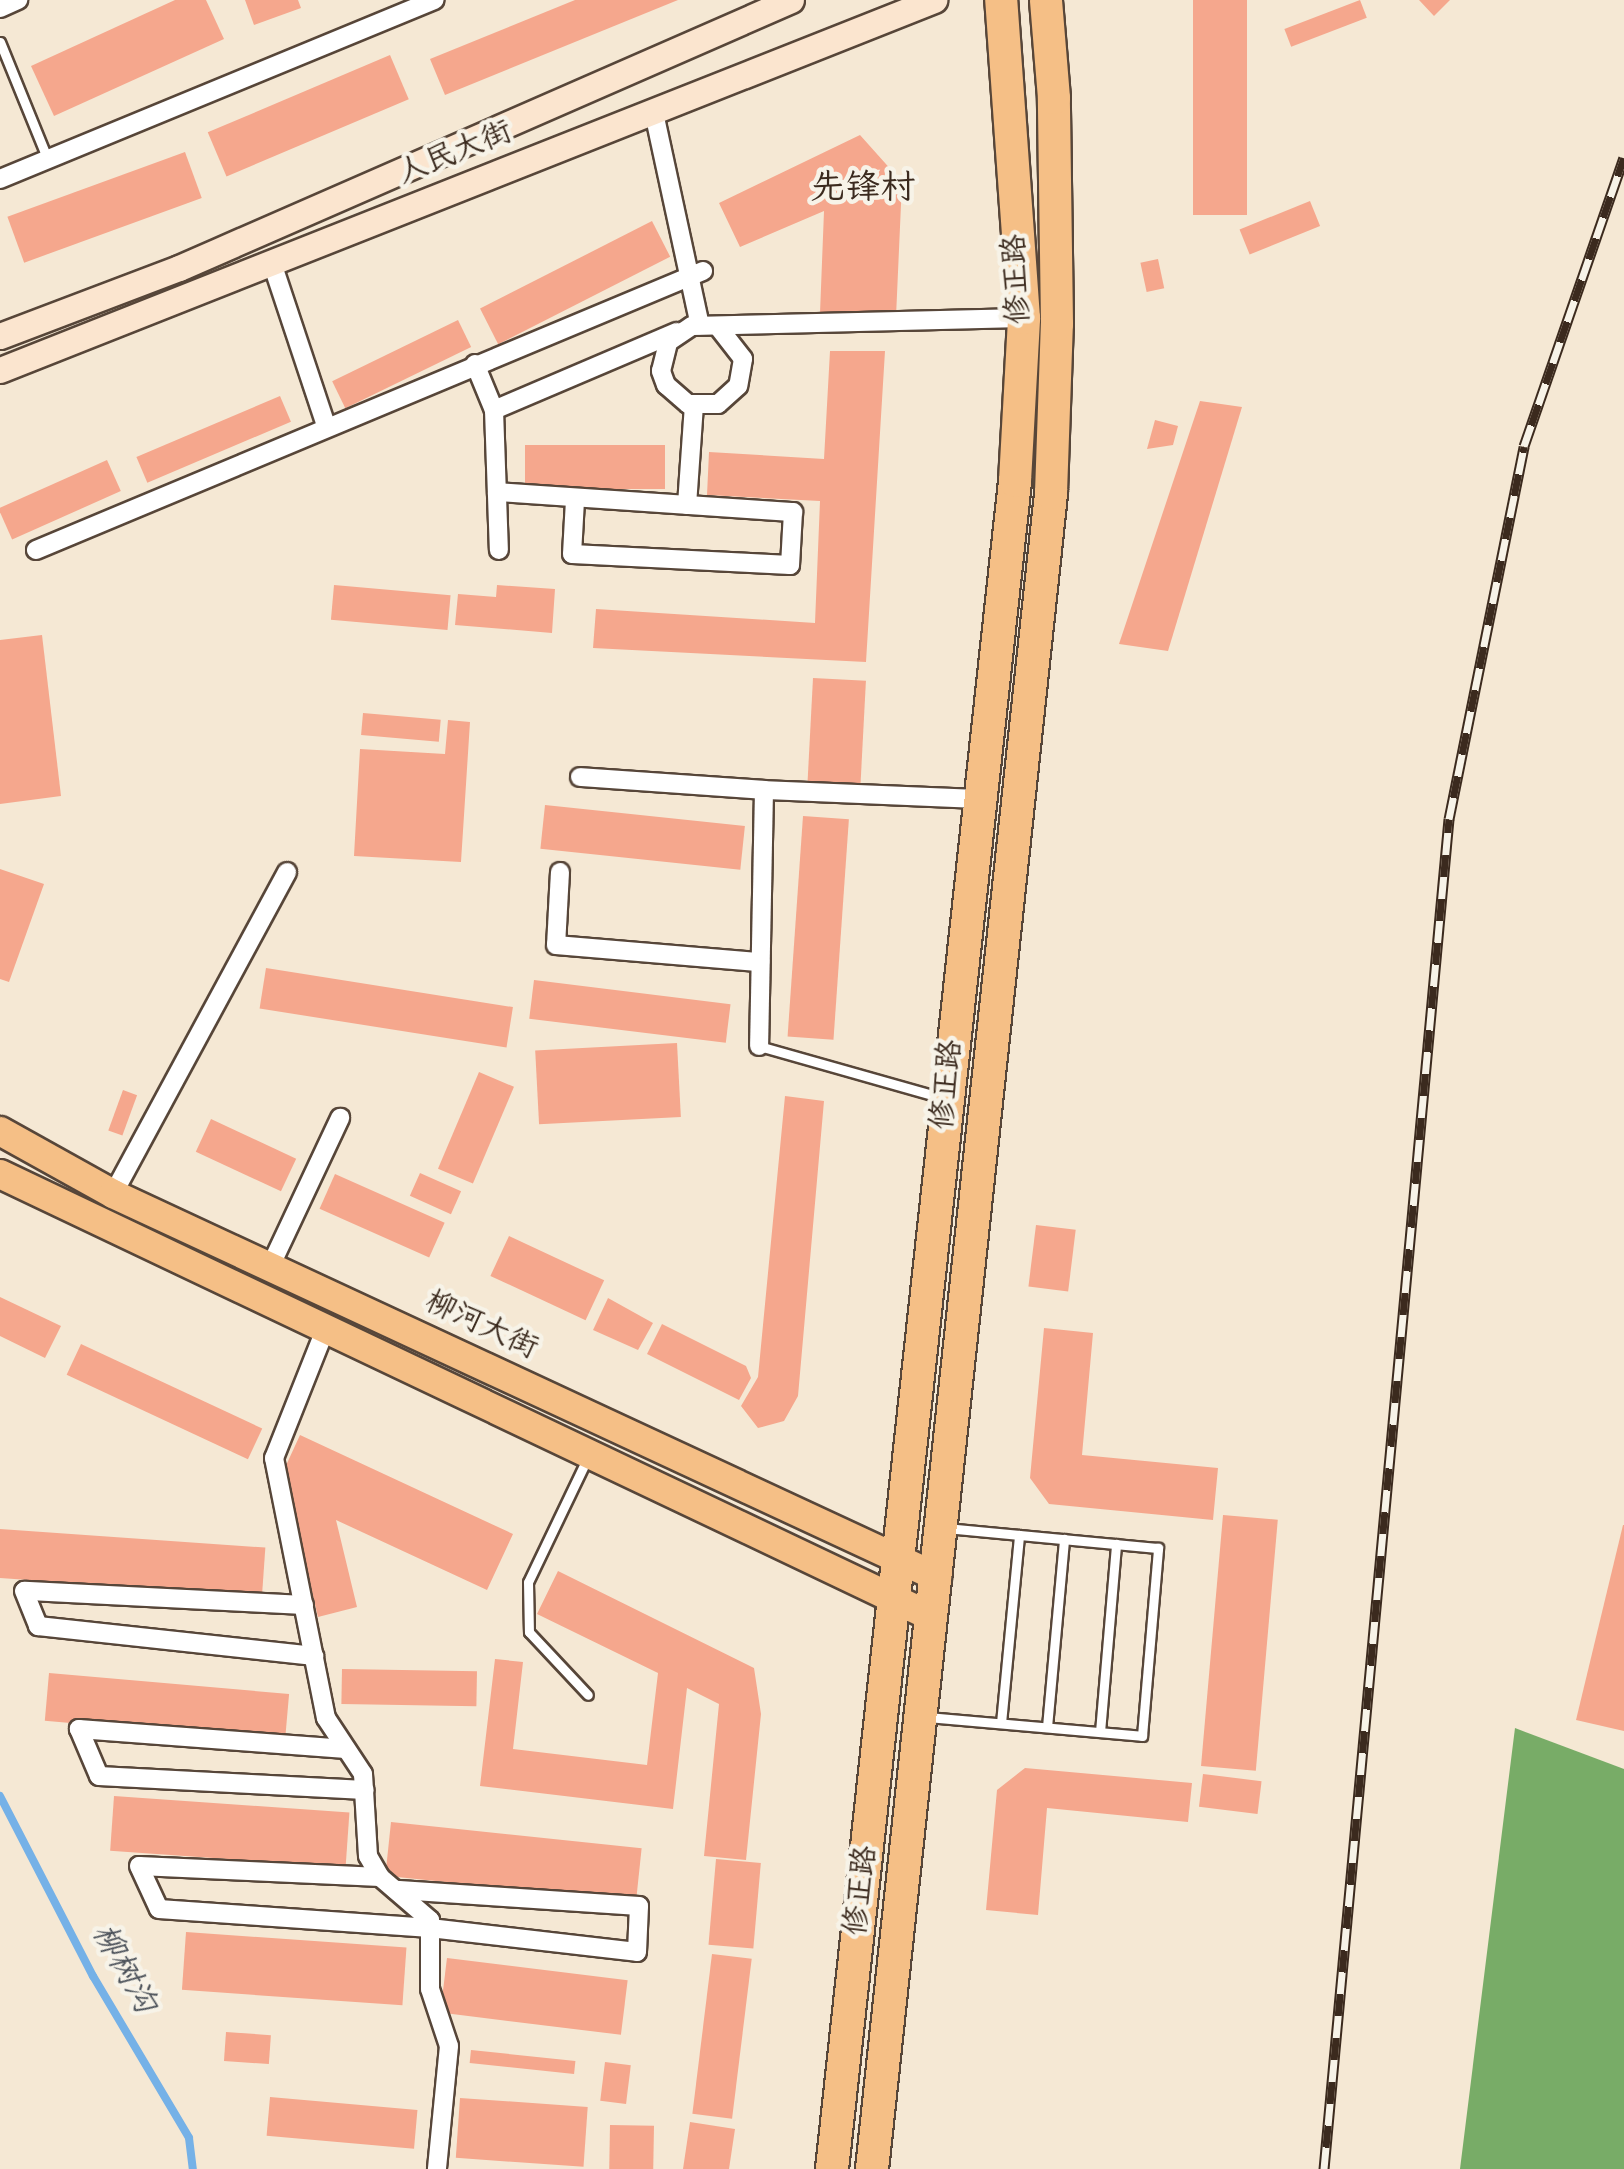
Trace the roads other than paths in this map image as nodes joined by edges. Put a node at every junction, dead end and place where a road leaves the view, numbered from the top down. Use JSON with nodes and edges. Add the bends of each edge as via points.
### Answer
{"nodes":[{"id":1,"x":18,"y":0,"type":"edge"},
{"id":2,"x":436,"y":0,"type":"edge"},
{"id":3,"x":791,"y":0,"type":"edge"},
{"id":4,"x":934,"y":0,"type":"edge"},
{"id":5,"x":1001,"y":0,"type":"edge"},
{"id":6,"x":1046,"y":0,"type":"edge"},
{"id":7,"x":0,"y":8,"type":"edge"},
{"id":8,"x":742,"y":10,"type":"edge"},
{"id":9,"x":0,"y":42,"type":"edge"},
{"id":10,"x":654,"y":113,"type":"junction"},
{"id":11,"x":48,"y":160,"type":"junction"},
{"id":12,"x":0,"y":179,"type":"edge"},
{"id":13,"x":272,"y":263,"type":"junction"},
{"id":14,"x":696,"y":274,"type":"junction"},
{"id":15,"x":1024,"y":318,"type":"junction"},
{"id":16,"x":709,"y":326,"type":"junction"},
{"id":17,"x":679,"y":332,"type":"junction"},
{"id":18,"x":0,"y":334,"type":"edge"},
{"id":19,"x":475,"y":364,"type":"junction"},
{"id":20,"x":0,"y":370,"type":"edge"},
{"id":21,"x":694,"y":405,"type":"junction"},
{"id":22,"x":494,"y":410,"type":"junction"},
{"id":23,"x":326,"y":425,"type":"junction"},
{"id":24,"x":497,"y":492,"type":"junction"},
{"id":25,"x":574,"y":500,"type":"junction"},
{"id":26,"x":687,"y":505,"type":"junction"},
{"id":27,"x":36,"y":550,"type":"dead end"},
{"id":28,"x":499,"y":550,"type":"dead end"},
{"id":29,"x":580,"y":777,"type":"dead end"},
{"id":30,"x":764,"y":790,"type":"junction"},
{"id":31,"x":981,"y":798,"type":"junction"},
{"id":32,"x":287,"y":872,"type":"dead end"},
{"id":33,"x":560,"y":872,"type":"dead end"},
{"id":34,"x":760,"y":962,"type":"junction"},
{"id":35,"x":760,"y":1046,"type":"joint"},
{"id":36,"x":948,"y":1100,"type":"junction"},
{"id":37,"x":340,"y":1118,"type":"dead end"},
{"id":38,"x":0,"y":1131,"type":"edge"},
{"id":39,"x":0,"y":1174,"type":"edge"},
{"id":40,"x":113,"y":1194,"type":"junction"},
{"id":41,"x":270,"y":1268,"type":"junction"},
{"id":42,"x":324,"y":1330,"type":"junction"},
{"id":43,"x":588,"y":1456,"type":"junction"},
{"id":44,"x":942,"y":1527,"type":"junction"},
{"id":45,"x":1019,"y":1535,"type":"junction"},
{"id":46,"x":1064,"y":1539,"type":"junction"},
{"id":47,"x":1116,"y":1544,"type":"junction"},
{"id":48,"x":900,"y":1556,"type":"junction"},
{"id":49,"x":937,"y":1577,"type":"junction"},
{"id":50,"x":304,"y":1605,"type":"junction"},
{"id":51,"x":897,"y":1605,"type":"junction"},
{"id":52,"x":932,"y":1617,"type":"junction"},
{"id":53,"x":314,"y":1656,"type":"junction"},
{"id":54,"x":588,"y":1695,"type":"dead end"},
{"id":55,"x":921,"y":1717,"type":"junction"},
{"id":56,"x":1001,"y":1723,"type":"junction"},
{"id":57,"x":1047,"y":1727,"type":"junction"},
{"id":58,"x":1100,"y":1732,"type":"junction"},
{"id":59,"x":346,"y":1749,"type":"junction"},
{"id":60,"x":365,"y":1790,"type":"junction"},
{"id":61,"x":380,"y":1877,"type":"junction"},
{"id":62,"x":396,"y":1890,"type":"junction"},
{"id":63,"x":430,"y":1928,"type":"junction"},
{"id":64,"x":439,"y":2169,"type":"edge"},
{"id":65,"x":832,"y":2169,"type":"edge"},
{"id":66,"x":872,"y":2169,"type":"edge"}],
"edges":[{"from":1,"to":7,"type":"street"},
{"from":2,"to":11,"type":"street"},
{"from":3,"to":8,"type":"street","name":"人民大街"},
{"from":4,"to":10,"type":"street","name":"人民大街"},
{"from":5,"to":15,"type":"highway","name":"修正路"},
{"from":6,"to":44,"type":"highway","name":"修正路","via":[[1055,117],[1051,494]]},
{"from":8,"to":18,"type":"street","name":"人民大街","via":[[180,268]]},
{"from":9,"to":11,"type":"lane"},
{"from":10,"to":13,"type":"street","name":"人民大街"},
{"from":10,"to":14,"type":"street"},
{"from":11,"to":12,"type":"street"},
{"from":13,"to":20,"type":"street","name":"人民大街"},
{"from":13,"to":23,"type":"street"},
{"from":14,"to":16,"type":"street"},
{"from":14,"to":19,"type":"street"},
{"from":15,"to":16,"type":"street"},
{"from":15,"to":31,"type":"highway","name":"修正路","via":[[1015,481]]},
{"from":16,"to":17,"type":"street"},
{"from":16,"to":21,"type":"street","via":[[738,346],[743,373],[730,396]]},
{"from":17,"to":21,"type":"street","via":[[668,342],[661,371],[676,396]]},
{"from":17,"to":22,"type":"street"},
{"from":19,"to":22,"type":"street"},
{"from":19,"to":23,"type":"street"},
{"from":21,"to":26,"type":"street"},
{"from":22,"to":24,"type":"street"},
{"from":23,"to":27,"type":"street"},
{"from":24,"to":25,"type":"street"},
{"from":24,"to":28,"type":"street"},
{"from":25,"to":26,"type":"street"},
{"from":25,"to":26,"type":"street","via":[[572,554],[790,565],[793,512]]},
{"from":29,"to":30,"type":"street"},
{"from":30,"to":31,"type":"street"},
{"from":30,"to":34,"type":"street"},
{"from":31,"to":36,"type":"highway","name":"修正路"},
{"from":32,"to":40,"type":"street"},
{"from":33,"to":34,"type":"street","via":[[556,945]]},
{"from":34,"to":35,"type":"street"},
{"from":35,"to":36,"type":"lane"},
{"from":36,"to":48,"type":"highway","name":"修正路"},
{"from":37,"to":41,"type":"street"},
{"from":38,"to":40,"type":"main road","name":"柳河大街"},
{"from":39,"to":42,"type":"main road"},
{"from":40,"to":41,"type":"main road","name":"柳河大街"},
{"from":41,"to":48,"type":"main road","name":"柳河大街"},
{"from":42,"to":43,"type":"main road"},
{"from":42,"to":50,"type":"street","via":[[274,1458]]},
{"from":43,"to":51,"type":"main road"},
{"from":43,"to":54,"type":"lane","via":[[528,1582],[529,1632]]},
{"from":44,"to":45,"type":"lane"},
{"from":44,"to":49,"type":"highway","name":"修正路"},
{"from":45,"to":46,"type":"lane"},
{"from":45,"to":56,"type":"lane"},
{"from":46,"to":47,"type":"lane"},
{"from":46,"to":57,"type":"lane"},
{"from":47,"to":58,"type":"lane"},
{"from":47,"to":58,"type":"lane","via":[[1158,1548],[1144,1717],[1142,1736]]},
{"from":48,"to":49,"type":"main road","name":"柳河大街"},
{"from":48,"to":51,"type":"highway","name":"修正路"},
{"from":49,"to":52,"type":"highway","name":"修正路"},
{"from":50,"to":53,"type":"street"},
{"from":50,"to":53,"type":"street","via":[[24,1592],[38,1626]]},
{"from":51,"to":52,"type":"main road"},
{"from":51,"to":65,"type":"highway","name":"修正路"},
{"from":52,"to":55,"type":"highway","name":"修正路"},
{"from":53,"to":59,"type":"street","via":[[326,1718]]},
{"from":55,"to":56,"type":"lane"},
{"from":55,"to":66,"type":"highway","name":"修正路"},
{"from":56,"to":57,"type":"lane"},
{"from":57,"to":58,"type":"lane"},
{"from":59,"to":60,"type":"street"},
{"from":59,"to":60,"type":"street","via":[[79,1729],[99,1776]]},
{"from":60,"to":61,"type":"street","via":[[368,1856]]},
{"from":61,"to":62,"type":"street"},
{"from":61,"to":63,"type":"street","via":[[140,1866],[159,1909]]},
{"from":62,"to":63,"type":"street","via":[[430,1920]]},
{"from":62,"to":63,"type":"street","via":[[639,1906],[637,1952]]},
{"from":63,"to":64,"type":"street","via":[[430,1989],[449,2046]]}]}
